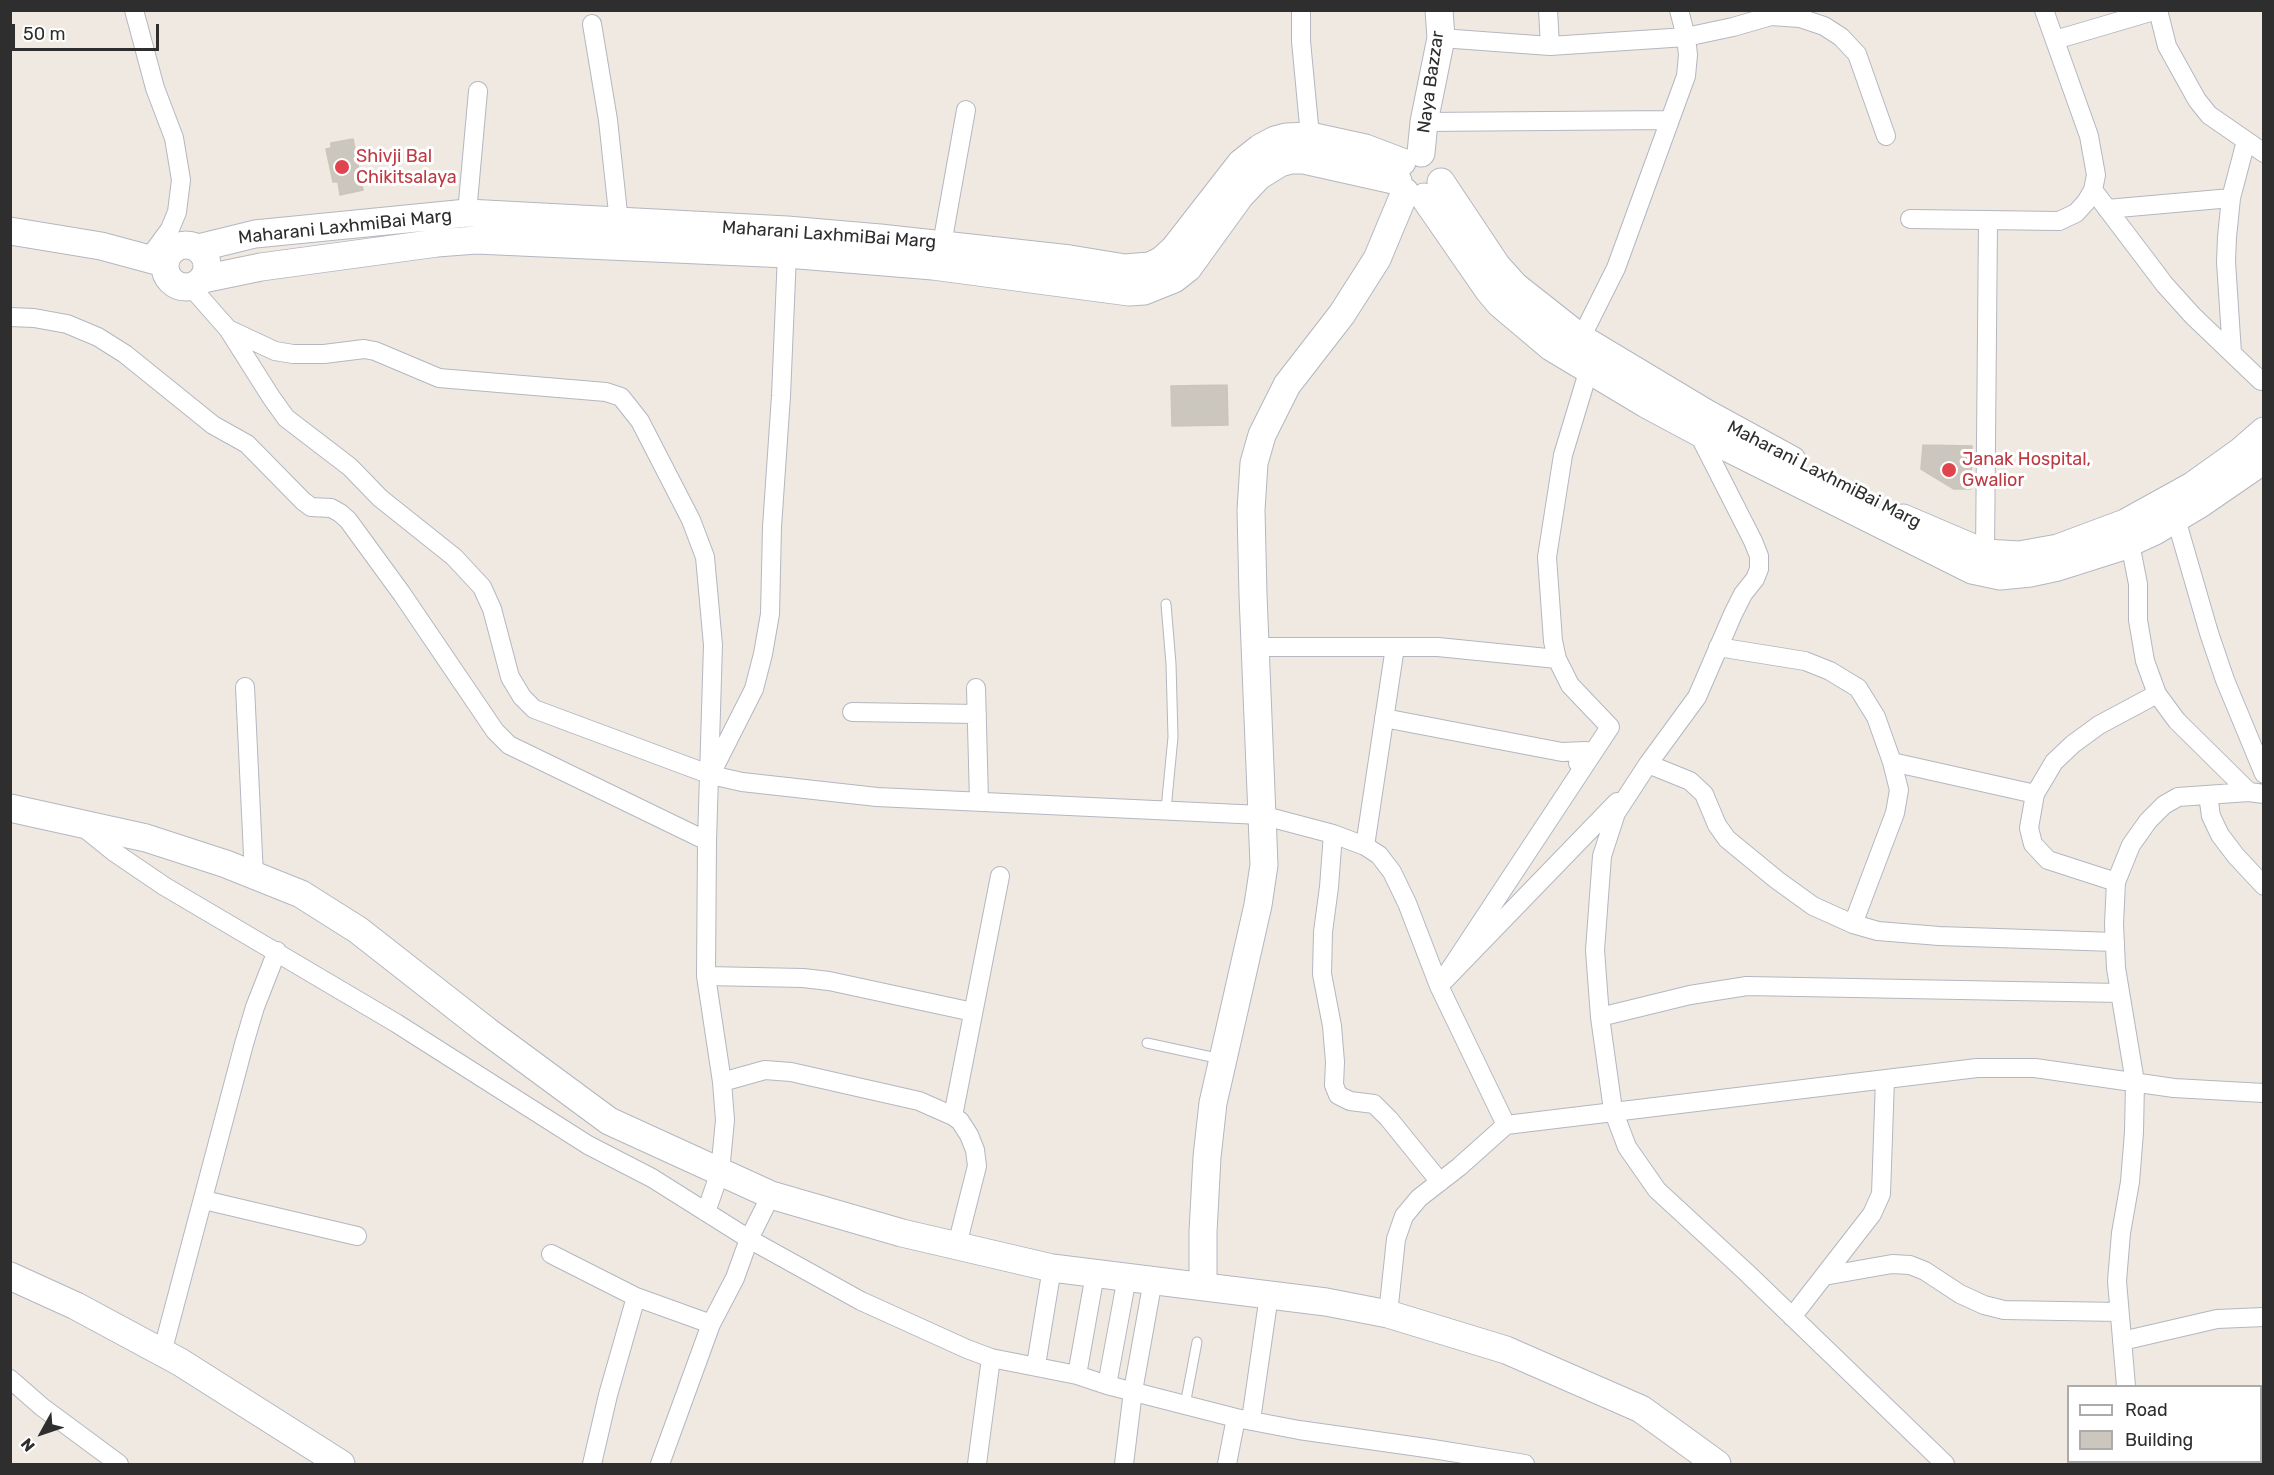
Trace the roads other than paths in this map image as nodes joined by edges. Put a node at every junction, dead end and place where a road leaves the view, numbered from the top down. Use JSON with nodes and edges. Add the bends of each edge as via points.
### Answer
{"nodes":[{"id":1,"x":134,"y":10,"type":"edge"},
{"id":2,"x":1301,"y":10,"type":"edge"},
{"id":3,"x":1439,"y":10,"type":"edge"},
{"id":4,"x":1548,"y":10,"type":"edge"},
{"id":5,"x":1679,"y":10,"type":"edge"},
{"id":6,"x":2044,"y":10,"type":"edge"},
{"id":7,"x":2157,"y":10,"type":"edge"},
{"id":8,"x":1774,"y":13,"type":"edge"},
{"id":9,"x":592,"y":24,"type":"dead end"},
{"id":10,"x":1686,"y":37,"type":"junction"},
{"id":11,"x":1441,"y":38,"type":"junction"},
{"id":12,"x":2055,"y":40,"type":"junction"},
{"id":13,"x":1550,"y":46,"type":"junction"},
{"id":14,"x":478,"y":91,"type":"dead end"},
{"id":15,"x":966,"y":110,"type":"dead end"},
{"id":16,"x":1670,"y":120,"type":"junction"},
{"id":17,"x":1424,"y":122,"type":"junction"},
{"id":18,"x":1310,"y":136,"type":"junction"},
{"id":19,"x":1886,"y":136,"type":"dead end"},
{"id":20,"x":2246,"y":141,"type":"junction"},
{"id":21,"x":2264,"y":153,"type":"edge"},
{"id":22,"x":1415,"y":178,"type":"junction"},
{"id":23,"x":2093,"y":190,"type":"junction"},
{"id":24,"x":2231,"y":198,"type":"junction"},
{"id":25,"x":2107,"y":209,"type":"junction"},
{"id":26,"x":467,"y":213,"type":"junction"},
{"id":27,"x":1910,"y":219,"type":"dead end"},
{"id":28,"x":1988,"y":221,"type":"junction"},
{"id":29,"x":619,"y":222,"type":"junction"},
{"id":30,"x":10,"y":231,"type":"edge"},
{"id":31,"x":942,"y":244,"type":"junction"},
{"id":32,"x":198,"y":248,"type":"junction"},
{"id":33,"x":787,"y":254,"type":"junction"},
{"id":34,"x":156,"y":261,"type":"junction"},
{"id":35,"x":197,"y":283,"type":"junction"},
{"id":36,"x":10,"y":317,"type":"edge"},
{"id":37,"x":228,"y":329,"type":"junction"},
{"id":38,"x":1581,"y":338,"type":"junction"},
{"id":39,"x":2232,"y":353,"type":"junction"},
{"id":40,"x":1589,"y":369,"type":"junction"},
{"id":41,"x":2263,"y":376,"type":"edge"},
{"id":42,"x":1697,"y":431,"type":"junction"},
{"id":43,"x":2264,"y":431,"type":"edge"},
{"id":44,"x":2264,"y":460,"type":"edge"},
{"id":45,"x":2176,"y":519,"type":"junction"},
{"id":46,"x":2128,"y":532,"type":"junction"},
{"id":47,"x":1985,"y":553,"type":"junction"},
{"id":48,"x":1166,"y":604,"type":"dead end"},
{"id":49,"x":1255,"y":647,"type":"junction"},
{"id":50,"x":1395,"y":647,"type":"junction"},
{"id":51,"x":1718,"y":647,"type":"junction"},
{"id":52,"x":1557,"y":659,"type":"junction"},
{"id":53,"x":245,"y":687,"type":"dead end"},
{"id":54,"x":976,"y":688,"type":"dead end"},
{"id":55,"x":2157,"y":694,"type":"junction"},
{"id":56,"x":852,"y":712,"type":"dead end"},
{"id":57,"x":977,"y":714,"type":"junction"},
{"id":58,"x":1384,"y":718,"type":"junction"},
{"id":59,"x":1892,"y":762,"type":"junction"},
{"id":60,"x":1648,"y":764,"type":"junction"},
{"id":61,"x":2264,"y":774,"type":"edge"},
{"id":62,"x":711,"y":775,"type":"junction"},
{"id":63,"x":1637,"y":781,"type":"junction"},
{"id":64,"x":2256,"y":793,"type":"edge"},
{"id":65,"x":2035,"y":794,"type":"junction"},
{"id":66,"x":2208,"y":795,"type":"junction"},
{"id":67,"x":979,"y":801,"type":"junction"},
{"id":68,"x":10,"y":808,"type":"edge"},
{"id":69,"x":1166,"y":809,"type":"junction"},
{"id":70,"x":1261,"y":815,"type":"junction"},
{"id":71,"x":79,"y":824,"type":"junction"},
{"id":72,"x":1333,"y":834,"type":"junction"},
{"id":73,"x":708,"y":841,"type":"junction"},
{"id":74,"x":1365,"y":846,"type":"junction"},
{"id":75,"x":254,"y":876,"type":"junction"},
{"id":76,"x":1000,"y":876,"type":"dead end"},
{"id":77,"x":2116,"y":882,"type":"junction"},
{"id":78,"x":2264,"y":886,"type":"edge"},
{"id":79,"x":1853,"y":924,"type":"junction"},
{"id":80,"x":2115,"y":942,"type":"junction"},
{"id":81,"x":277,"y":951,"type":"junction"},
{"id":82,"x":706,"y":976,"type":"junction"},
{"id":83,"x":1439,"y":986,"type":"junction"},
{"id":84,"x":2120,"y":993,"type":"junction"},
{"id":85,"x":973,"y":1012,"type":"junction"},
{"id":86,"x":1600,"y":1017,"type":"junction"},
{"id":87,"x":1147,"y":1042,"type":"dead end"},
{"id":88,"x":1224,"y":1059,"type":"junction"},
{"id":89,"x":1885,"y":1079,"type":"junction"},
{"id":90,"x":722,"y":1082,"type":"junction"},
{"id":91,"x":2134,"y":1082,"type":"junction"},
{"id":92,"x":2264,"y":1093,"type":"edge"},
{"id":93,"x":1614,"y":1110,"type":"junction"},
{"id":94,"x":953,"y":1116,"type":"junction"},
{"id":95,"x":1506,"y":1125,"type":"junction"},
{"id":96,"x":720,"y":1172,"type":"junction"},
{"id":97,"x":1440,"y":1182,"type":"junction"},
{"id":98,"x":771,"y":1195,"type":"junction"},
{"id":99,"x":204,"y":1200,"type":"junction"},
{"id":100,"x":706,"y":1212,"type":"junction"},
{"id":101,"x":357,"y":1236,"type":"dead end"},
{"id":102,"x":748,"y":1239,"type":"junction"},
{"id":103,"x":957,"y":1245,"type":"junction"},
{"id":104,"x":551,"y":1254,"type":"dead end"},
{"id":105,"x":1052,"y":1268,"type":"junction"},
{"id":106,"x":1095,"y":1274,"type":"junction"},
{"id":107,"x":10,"y":1276,"type":"edge"},
{"id":108,"x":1824,"y":1276,"type":"junction"},
{"id":109,"x":1140,"y":1279,"type":"junction"},
{"id":110,"x":1203,"y":1286,"type":"junction"},
{"id":111,"x":1269,"y":1295,"type":"junction"},
{"id":112,"x":636,"y":1297,"type":"junction"},
{"id":113,"x":2120,"y":1312,"type":"junction"},
{"id":114,"x":1388,"y":1314,"type":"junction"},
{"id":115,"x":1792,"y":1317,"type":"junction"},
{"id":116,"x":2264,"y":1317,"type":"edge"},
{"id":117,"x":711,"y":1324,"type":"junction"},
{"id":118,"x":2122,"y":1341,"type":"junction"},
{"id":119,"x":1197,"y":1342,"type":"dead end"},
{"id":120,"x":162,"y":1353,"type":"junction"},
{"id":121,"x":991,"y":1358,"type":"junction"},
{"id":122,"x":1036,"y":1365,"type":"junction"},
{"id":123,"x":1077,"y":1375,"type":"junction"},
{"id":124,"x":10,"y":1379,"type":"edge"},
{"id":125,"x":1107,"y":1385,"type":"junction"},
{"id":126,"x":2126,"y":1385,"type":"edge"},
{"id":127,"x":1133,"y":1392,"type":"junction"},
{"id":128,"x":1185,"y":1405,"type":"junction"},
{"id":129,"x":1243,"y":1419,"type":"junction"},
{"id":130,"x":119,"y":1464,"type":"edge"},
{"id":131,"x":341,"y":1464,"type":"edge"},
{"id":132,"x":592,"y":1464,"type":"edge"},
{"id":133,"x":660,"y":1464,"type":"edge"},
{"id":134,"x":977,"y":1464,"type":"edge"},
{"id":135,"x":1124,"y":1464,"type":"edge"},
{"id":136,"x":1227,"y":1464,"type":"edge"},
{"id":137,"x":1526,"y":1464,"type":"edge"},
{"id":138,"x":1717,"y":1464,"type":"edge"},
{"id":139,"x":1945,"y":1464,"type":"edge"}],
"edges":[{"from":1,"to":34,"type":"street","via":[[155,88],[174,138],[181,180],[177,212]]},
{"from":2,"to":18,"type":"street"},
{"from":3,"to":11,"type":"main road","name":"Naya Bazzar"},
{"from":4,"to":13,"type":"street"},
{"from":5,"to":10,"type":"street"},
{"from":6,"to":12,"type":"street"},
{"from":7,"to":12,"type":"street"},
{"from":7,"to":20,"type":"street","via":[[2167,46],[2197,100],[2209,115]]},
{"from":8,"to":10,"type":"street"},
{"from":8,"to":19,"type":"street","via":[[1824,26],[1857,54]]},
{"from":9,"to":29,"type":"street"},
{"from":10,"to":13,"type":"street"},
{"from":10,"to":16,"type":"street","via":[[1686,76]]},
{"from":11,"to":13,"type":"street"},
{"from":11,"to":17,"type":"main road","name":"Naya Bazzar"},
{"from":12,"to":23,"type":"street","via":[[2090,136],[2096,175]]},
{"from":14,"to":26,"type":"street"},
{"from":15,"to":31,"type":"street"},
{"from":16,"to":17,"type":"street"},
{"from":16,"to":38,"type":"street","via":[[1617,268]]},
{"from":17,"to":22,"type":"main road","name":"Naya Bazzar"},
{"from":18,"to":22,"type":"main road","name":"Maharani LaxhmiBai Marg","via":[[1365,148]]},
{"from":18,"to":31,"type":"main road","name":"Maharani LaxhmiBai Marg","via":[[1275,140],[1241,163],[1174,249],[1150,266],[1125,268]]},
{"from":20,"to":21,"type":"street"},
{"from":20,"to":24,"type":"street"},
{"from":22,"to":33,"type":"main road","via":[[1304,160],[1280,163],[1259,176],[1240,196],[1188,268],[1174,279],[1144,291],[933,266]]},
{"from":22,"to":38,"type":"main road","name":"Maharani LaxhmiBai Marg","via":[[1515,286]]},
{"from":22,"to":40,"type":"main road","via":[[1479,279],[1500,304],[1551,347]]},
{"from":22,"to":49,"type":"main road","name":"Naya Bazzar","via":[[1377,259],[1342,314],[1287,385],[1262,435],[1254,462],[1251,510]]},
{"from":23,"to":25,"type":"street"},
{"from":23,"to":28,"type":"street","via":[[2076,213],[2059,221]]},
{"from":24,"to":25,"type":"street"},
{"from":24,"to":39,"type":"street","via":[[2226,262]]},
{"from":25,"to":39,"type":"street","via":[[2165,285]]},
{"from":26,"to":29,"type":"main road","name":"Maharani LaxhmiBai Marg"},
{"from":26,"to":32,"type":"main road","name":"Maharani LaxhmiBai Marg","via":[[255,234]]},
{"from":27,"to":28,"type":"street"},
{"from":28,"to":47,"type":"street"},
{"from":29,"to":31,"type":"main road","name":"Maharani LaxhmiBai Marg","via":[[787,230]]},
{"from":30,"to":34,"type":"main road","via":[[101,246]]},
{"from":32,"to":34,"type":"main road","via":[[177,246]]},
{"from":32,"to":35,"type":"main road","via":[[207,267]]},
{"from":33,"to":35,"type":"main road","via":[[476,240],[261,267]]},
{"from":33,"to":62,"type":"street","via":[[770,614],[753,689]]},
{"from":34,"to":35,"type":"main road","via":[[172,282],[184,288]]},
{"from":35,"to":37,"type":"street"},
{"from":36,"to":73,"type":"street","via":[[67,324],[98,337],[213,424],[247,444],[311,507],[331,508],[340,513],[402,594],[495,731],[509,745]]},
{"from":37,"to":62,"type":"street","via":[[286,418],[350,467],[482,587],[492,609],[510,677],[522,697],[534,708]]},
{"from":37,"to":62,"type":"street","via":[[275,351],[311,355],[364,349],[439,378],[606,392],[621,397],[640,421],[691,520],[705,557],[713,645]]},
{"from":38,"to":47,"type":"main road","name":"Maharani LaxhmiBai Marg","via":[[1769,448],[1915,524]]},
{"from":39,"to":41,"type":"street"},
{"from":40,"to":42,"type":"main road"},
{"from":40,"to":52,"type":"street","via":[[1563,455],[1547,557]]},
{"from":42,"to":46,"type":"main road","via":[[1972,570],[2000,576],[2058,567]]},
{"from":42,"to":51,"type":"street","via":[[1759,556],[1755,579],[1743,594]]},
{"from":43,"to":46,"type":"main road","name":"Maharani LaxhmiBai Marg"},
{"from":44,"to":45,"type":"main road"},
{"from":45,"to":46,"type":"main road"},
{"from":45,"to":61,"type":"street","via":[[2224,680]]},
{"from":46,"to":47,"type":"main road","name":"Maharani LaxhmiBai Marg","via":[[2019,555]]},
{"from":46,"to":55,"type":"street","via":[[2138,584],[2138,620],[2145,661]]},
{"from":48,"to":69,"type":"lane","via":[[1173,737]]},
{"from":49,"to":50,"type":"street"},
{"from":49,"to":70,"type":"main road","name":"Naya Bazzar"},
{"from":50,"to":52,"type":"street","via":[[1438,647]]},
{"from":50,"to":58,"type":"street"},
{"from":51,"to":59,"type":"street","via":[[1804,661],[1858,688],[1876,717]]},
{"from":51,"to":60,"type":"street","via":[[1697,697]]},
{"from":52,"to":83,"type":"street","via":[[1570,685],[1610,727]]},
{"from":53,"to":75,"type":"street"},
{"from":54,"to":57,"type":"street"},
{"from":55,"to":64,"type":"street","via":[[2177,721]]},
{"from":55,"to":65,"type":"street","via":[[2099,725],[2073,744],[2054,762]]},
{"from":56,"to":57,"type":"street"},
{"from":57,"to":67,"type":"street"},
{"from":58,"to":74,"type":"street"},
{"from":58,"to":83,"type":"street","via":[[1562,752],[1586,751]]},
{"from":59,"to":65,"type":"street"},
{"from":59,"to":79,"type":"street","via":[[1899,790],[1895,813]]},
{"from":60,"to":63,"type":"street"},
{"from":60,"to":79,"type":"street","via":[[1690,781],[1704,794],[1727,839],[1813,906]]},
{"from":62,"to":67,"type":"street","via":[[876,797]]},
{"from":62,"to":73,"type":"street"},
{"from":63,"to":83,"type":"street"},
{"from":63,"to":86,"type":"street","via":[[1616,813],[1602,856],[1595,950]]},
{"from":64,"to":66,"type":"street"},
{"from":65,"to":77,"type":"street","via":[[2029,828],[2032,844],[2048,860]]},
{"from":66,"to":77,"type":"street","via":[[2178,796],[2164,805],[2131,845]]},
{"from":66,"to":78,"type":"street","via":[[2211,816],[2220,835]]},
{"from":67,"to":69,"type":"street"},
{"from":68,"to":71,"type":"main road"},
{"from":69,"to":70,"type":"street"},
{"from":70,"to":72,"type":"street"},
{"from":70,"to":88,"type":"main road","name":"Naya Bazzar","via":[[1264,866],[1258,906]]},
{"from":71,"to":75,"type":"main road","via":[[146,838]]},
{"from":71,"to":81,"type":"street","via":[[164,886]]},
{"from":72,"to":74,"type":"street"},
{"from":72,"to":97,"type":"street","via":[[1322,974],[1332,1026],[1334,1085],[1338,1095],[1350,1101],[1374,1104]]},
{"from":73,"to":82,"type":"street"},
{"from":74,"to":83,"type":"street","via":[[1379,855],[1392,872]]},
{"from":75,"to":96,"type":"main road","via":[[301,894],[358,930],[609,1121]]},
{"from":76,"to":85,"type":"street"},
{"from":77,"to":80,"type":"street"},
{"from":79,"to":80,"type":"street","via":[[1878,931],[1929,935]]},
{"from":80,"to":84,"type":"street"},
{"from":81,"to":99,"type":"street","via":[[244,1044]]},
{"from":81,"to":100,"type":"street","via":[[588,1145]]},
{"from":82,"to":85,"type":"street","via":[[829,981]]},
{"from":82,"to":90,"type":"street"},
{"from":83,"to":95,"type":"street"},
{"from":84,"to":86,"type":"street","via":[[1747,986]]},
{"from":84,"to":91,"type":"street"},
{"from":85,"to":94,"type":"street"},
{"from":86,"to":93,"type":"street"},
{"from":87,"to":88,"type":"lane"},
{"from":88,"to":110,"type":"main road","name":"Naya Bazzar","via":[[1212,1103],[1207,1157]]},
{"from":89,"to":91,"type":"street","via":[[1977,1068],[2035,1068]]},
{"from":89,"to":93,"type":"street"},
{"from":89,"to":108,"type":"street","via":[[1881,1194],[1872,1214]]},
{"from":90,"to":94,"type":"street","via":[[765,1070],[791,1072],[919,1101]]},
{"from":90,"to":96,"type":"street","via":[[725,1120]]},
{"from":91,"to":92,"type":"street"},
{"from":91,"to":113,"type":"street","via":[[2131,1172],[2116,1281]]},
{"from":93,"to":95,"type":"street"},
{"from":93,"to":115,"type":"street","via":[[1627,1147],[1657,1190]]},
{"from":94,"to":103,"type":"street","via":[[969,1135],[977,1166]]},
{"from":95,"to":97,"type":"street"},
{"from":96,"to":98,"type":"main road"},
{"from":96,"to":100,"type":"street"},
{"from":97,"to":114,"type":"street","via":[[1404,1216],[1396,1239]]},
{"from":98,"to":102,"type":"street"},
{"from":98,"to":103,"type":"main road"},
{"from":99,"to":101,"type":"street"},
{"from":99,"to":120,"type":"street"},
{"from":100,"to":102,"type":"street"},
{"from":102,"to":117,"type":"street","via":[[735,1278]]},
{"from":102,"to":121,"type":"street","via":[[861,1301]]},
{"from":103,"to":105,"type":"main road"},
{"from":104,"to":112,"type":"street"},
{"from":105,"to":106,"type":"main road"},
{"from":105,"to":122,"type":"street"},
{"from":106,"to":109,"type":"main road"},
{"from":106,"to":123,"type":"street"},
{"from":107,"to":120,"type":"main road","via":[[76,1306]]},
{"from":108,"to":113,"type":"street","via":[[1893,1264],[1910,1265],[1960,1294],[2004,1310]]},
{"from":108,"to":115,"type":"street"},
{"from":109,"to":110,"type":"main road"},
{"from":109,"to":125,"type":"street"},
{"from":109,"to":127,"type":"street"},
{"from":110,"to":111,"type":"main road"},
{"from":111,"to":114,"type":"main road"},
{"from":111,"to":129,"type":"street"},
{"from":112,"to":117,"type":"street"},
{"from":112,"to":132,"type":"street"},
{"from":113,"to":118,"type":"street"},
{"from":114,"to":138,"type":"main road","via":[[1506,1350],[1641,1410]]},
{"from":115,"to":139,"type":"street"},
{"from":116,"to":118,"type":"street","via":[[2217,1319]]},
{"from":117,"to":133,"type":"street"},
{"from":118,"to":126,"type":"street"},
{"from":119,"to":128,"type":"lane"},
{"from":120,"to":131,"type":"main road"},
{"from":121,"to":122,"type":"street"},
{"from":121,"to":134,"type":"street"},
{"from":122,"to":123,"type":"street"},
{"from":123,"to":125,"type":"street"},
{"from":124,"to":130,"type":"street"},
{"from":125,"to":127,"type":"street"},
{"from":127,"to":128,"type":"street"},
{"from":127,"to":135,"type":"street"},
{"from":128,"to":129,"type":"street"},
{"from":129,"to":136,"type":"street"},
{"from":129,"to":137,"type":"street"}]}
